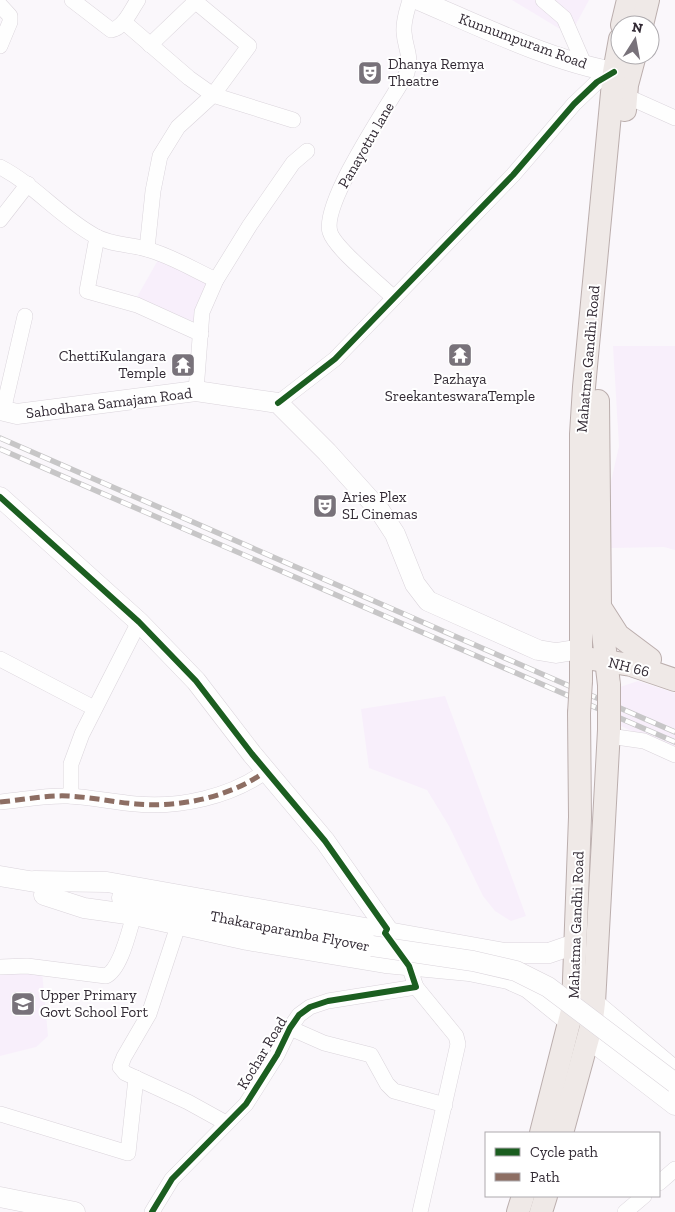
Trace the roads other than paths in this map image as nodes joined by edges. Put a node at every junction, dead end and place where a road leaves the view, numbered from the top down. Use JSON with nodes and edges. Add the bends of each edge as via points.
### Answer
{"nodes":[{"id":1,"x":72,"y":0,"type":"edge"},
{"id":2,"x":138,"y":0,"type":"edge"},
{"id":3,"x":410,"y":0,"type":"edge"},
{"id":4,"x":418,"y":0,"type":"edge"},
{"id":5,"x":543,"y":0,"type":"edge"},
{"id":6,"x":628,"y":0,"type":"edge"},
{"id":7,"x":648,"y":0,"type":"edge"},
{"id":8,"x":196,"y":1,"type":"edge"},
{"id":9,"x":0,"y":5,"type":"edge"},
{"id":10,"x":624,"y":15,"type":"edge"},
{"id":11,"x":644,"y":15,"type":"edge"},
{"id":12,"x":124,"y":22,"type":"junction"},
{"id":13,"x":150,"y":45,"type":"junction"},
{"id":14,"x":0,"y":46,"type":"edge"},
{"id":15,"x":584,"y":64,"type":"junction"},
{"id":16,"x":626,"y":67,"type":"edge"},
{"id":17,"x":213,"y":95,"type":"junction"},
{"id":18,"x":626,"y":96,"type":"junction"},
{"id":19,"x":675,"y":118,"type":"edge"},
{"id":20,"x":293,"y":120,"type":"dead end"},
{"id":21,"x":308,"y":150,"type":"dead end"},
{"id":22,"x":0,"y":167,"type":"edge"},
{"id":23,"x":28,"y":184,"type":"junction"},
{"id":24,"x":0,"y":220,"type":"edge"},
{"id":25,"x":97,"y":237,"type":"junction"},
{"id":26,"x":148,"y":249,"type":"junction"},
{"id":27,"x":216,"y":280,"type":"junction"},
{"id":28,"x":394,"y":298,"type":"junction"},
{"id":29,"x":25,"y":316,"type":"dead end"},
{"id":30,"x":201,"y":334,"type":"junction"},
{"id":31,"x":196,"y":391,"type":"junction"},
{"id":32,"x":278,"y":403,"type":"junction"},
{"id":33,"x":1,"y":410,"type":"edge"},
{"id":34,"x":589,"y":434,"type":"junction"},
{"id":35,"x":0,"y":497,"type":"edge"},
{"id":36,"x":600,"y":607,"type":"junction"},
{"id":37,"x":139,"y":622,"type":"junction"},
{"id":38,"x":581,"y":654,"type":"junction"},
{"id":39,"x":604,"y":654,"type":"junction"},
{"id":40,"x":650,"y":659,"type":"junction"},
{"id":41,"x":0,"y":660,"type":"edge"},
{"id":42,"x":675,"y":667,"type":"edge"},
{"id":43,"x":675,"y":680,"type":"edge"},
{"id":44,"x":94,"y":708,"type":"junction"},
{"id":45,"x":609,"y":733,"type":"junction"},
{"id":46,"x":675,"y":755,"type":"edge"},
{"id":47,"x":266,"y":771,"type":"junction"},
{"id":48,"x":71,"y":796,"type":"junction"},
{"id":49,"x":0,"y":802,"type":"edge"},
{"id":50,"x":0,"y":876,"type":"edge"},
{"id":51,"x":0,"y":887,"type":"edge"},
{"id":52,"x":39,"y":888,"type":"junction"},
{"id":53,"x":136,"y":909,"type":"junction"},
{"id":54,"x":178,"y":926,"type":"junction"},
{"id":55,"x":379,"y":940,"type":"junction"},
{"id":56,"x":575,"y":944,"type":"junction"},
{"id":57,"x":410,"y":966,"type":"junction"},
{"id":58,"x":0,"y":967,"type":"edge"},
{"id":59,"x":416,"y":987,"type":"junction"},
{"id":60,"x":594,"y":1003,"type":"junction"},
{"id":61,"x":570,"y":1022,"type":"junction"},
{"id":62,"x":290,"y":1028,"type":"junction"},
{"id":63,"x":588,"y":1038,"type":"junction"},
{"id":64,"x":675,"y":1071,"type":"edge"},
{"id":65,"x":136,"y":1078,"type":"junction"},
{"id":66,"x":675,"y":1083,"type":"edge"},
{"id":67,"x":445,"y":1105,"type":"junction"},
{"id":68,"x":675,"y":1106,"type":"edge"},
{"id":69,"x":0,"y":1114,"type":"edge"},
{"id":70,"x":226,"y":1123,"type":"junction"},
{"id":71,"x":541,"y":1132,"type":"edge"},
{"id":72,"x":562,"y":1132,"type":"edge"},
{"id":73,"x":675,"y":1169,"type":"edge"},
{"id":74,"x":660,"y":1182,"type":"edge"},
{"id":75,"x":0,"y":1197,"type":"edge"},
{"id":76,"x":523,"y":1197,"type":"edge"},
{"id":77,"x":546,"y":1197,"type":"edge"},
{"id":78,"x":643,"y":1197,"type":"edge"},
{"id":79,"x":55,"y":1210,"type":"edge"},
{"id":80,"x":75,"y":1212,"type":"edge"},
{"id":81,"x":152,"y":1212,"type":"edge"},
{"id":82,"x":420,"y":1212,"type":"edge"},
{"id":83,"x":518,"y":1212,"type":"edge"},
{"id":84,"x":541,"y":1212,"type":"edge"},
{"id":85,"x":625,"y":1212,"type":"edge"}],
"edges":[{"from":1,"to":12,"type":"street","via":[[111,30]]},
{"from":2,"to":12,"type":"street"},
{"from":3,"to":28,"type":"street","name":"Panayottu lane","via":[[404,20],[409,56],[407,73],[339,188],[330,219],[330,232],[340,246]]},
{"from":4,"to":15,"type":"street","name":"Kunnumpuram Road","via":[[558,57]]},
{"from":5,"to":15,"type":"street","via":[[564,18]]},
{"from":6,"to":10,"type":"main road"},
{"from":7,"to":11,"type":"main road"},
{"from":8,"to":13,"type":"street"},
{"from":8,"to":17,"type":"street","via":[[249,46]]},
{"from":9,"to":14,"type":"street","via":[[10,16],[10,22]]},
{"from":12,"to":13,"type":"street"},
{"from":13,"to":17,"type":"street"},
{"from":15,"to":16,"type":"street","name":"Kunnumpuram Road"},
{"from":16,"to":18,"type":"main road","name":"Mahatma Gandhi Road"},
{"from":16,"to":28,"type":"street","via":[[597,82],[574,104],[513,175]]},
{"from":16,"to":34,"type":"main road","name":"Mahatma Gandhi Road"},
{"from":17,"to":20,"type":"street"},
{"from":17,"to":26,"type":"street","via":[[178,127],[160,156]]},
{"from":18,"to":19,"type":"street"},
{"from":18,"to":34,"type":"main road","name":"Mahatma Gandhi Road","via":[[616,228]]},
{"from":21,"to":27,"type":"street","via":[[293,163]]},
{"from":22,"to":23,"type":"street"},
{"from":23,"to":24,"type":"street"},
{"from":23,"to":25,"type":"street","via":[[60,214]]},
{"from":25,"to":26,"type":"street"},
{"from":25,"to":30,"type":"street","via":[[87,291],[137,305]]},
{"from":26,"to":27,"type":"street"},
{"from":27,"to":30,"type":"street","via":[[202,312]]},
{"from":28,"to":32,"type":"street","via":[[335,359]]},
{"from":29,"to":33,"type":"street"},
{"from":30,"to":31,"type":"street"},
{"from":31,"to":32,"type":"street","name":"Sahodhara Samajam Road"},
{"from":31,"to":33,"type":"street","name":"Sahodhara Samajam Road","via":[[17,414]]},
{"from":32,"to":38,"type":"street","via":[[380,511],[395,534],[414,584],[428,601],[538,650]]},
{"from":34,"to":36,"type":"main road","name":"Mahatma Gandhi Road"},
{"from":34,"to":38,"type":"main road","name":"Mahatma Gandhi Road"},
{"from":35,"to":37,"type":"street"},
{"from":36,"to":39,"type":"main road","name":"Mahatma Gandhi Road"},
{"from":36,"to":40,"type":"main road","via":[[618,635]]},
{"from":37,"to":44,"type":"street"},
{"from":37,"to":47,"type":"street","via":[[196,681]]},
{"from":38,"to":39,"type":"main road","name":"NH 66"},
{"from":38,"to":56,"type":"main road","name":"Mahatma Gandhi Road","bridge":true},
{"from":39,"to":40,"type":"main road","name":"NH 66","via":[[628,652]]},
{"from":39,"to":43,"type":"main road","name":"NH 66"},
{"from":39,"to":45,"type":"main road","name":"Mahatma Gandhi Road","bridge":true,"via":[[609,685]]},
{"from":40,"to":42,"type":"main road","name":"NH 66"},
{"from":41,"to":44,"type":"street"},
{"from":44,"to":48,"type":"street","via":[[71,764]]},
{"from":45,"to":46,"type":"street","via":[[644,741]]},
{"from":45,"to":60,"type":"main road","name":"Mahatma Gandhi Road"},
{"from":47,"to":48,"type":"street","via":[[249,784],[230,792],[184,802],[139,804]]},
{"from":47,"to":55,"type":"street","via":[[325,841],[387,929]]},
{"from":48,"to":49,"type":"street","via":[[41,796]]},
{"from":50,"to":52,"type":"street"},
{"from":51,"to":52,"type":"street"},
{"from":52,"to":53,"type":"street","via":[[108,893]]},
{"from":52,"to":55,"type":"street","via":[[107,882]]},
{"from":53,"to":54,"type":"street"},
{"from":53,"to":55,"type":"street","name":"Thakaraparamba Flyover"},
{"from":53,"to":58,"type":"street","via":[[111,974],[27,966]]},
{"from":54,"to":57,"type":"street","via":[[256,942]]},
{"from":54,"to":65,"type":"street","via":[[149,1014],[120,1067]]},
{"from":55,"to":56,"type":"street","via":[[468,945],[505,953],[549,953]]},
{"from":55,"to":57,"type":"street"},
{"from":55,"to":66,"type":"street","name":"Thakaraparamba Flyover","bridge":true,"via":[[516,971],[548,987]]},
{"from":56,"to":61,"type":"main road","name":"Mahatma Gandhi Road"},
{"from":57,"to":59,"type":"street"},
{"from":57,"to":61,"type":"street","via":[[469,971],[508,979],[528,988]]},
{"from":59,"to":62,"type":"street","name":"Kochar Road","via":[[328,1001],[310,1007]]},
{"from":59,"to":67,"type":"street","via":[[456,1036],[457,1053]]},
{"from":60,"to":63,"type":"main road","name":"Mahatma Gandhi Road"},
{"from":60,"to":64,"type":"street"},
{"from":61,"to":71,"type":"main road","name":"Mahatma Gandhi Road"},
{"from":62,"to":67,"type":"street","via":[[324,1043],[371,1055],[387,1084],[394,1090]]},
{"from":62,"to":70,"type":"street","name":"Kochar Road","via":[[246,1104]]},
{"from":63,"to":68,"type":"street"},
{"from":63,"to":72,"type":"main road","name":"Mahatma Gandhi Road"},
{"from":65,"to":69,"type":"street","via":[[128,1148]]},
{"from":65,"to":70,"type":"street"},
{"from":67,"to":82,"type":"street"},
{"from":70,"to":81,"type":"street","name":"Kochar Road","via":[[172,1179]]},
{"from":73,"to":74,"type":"street"},
{"from":75,"to":79,"type":"street"},
{"from":76,"to":83,"type":"main road"},
{"from":77,"to":84,"type":"main road"},
{"from":78,"to":85,"type":"street"},
{"from":79,"to":80,"type":"street"}]}
